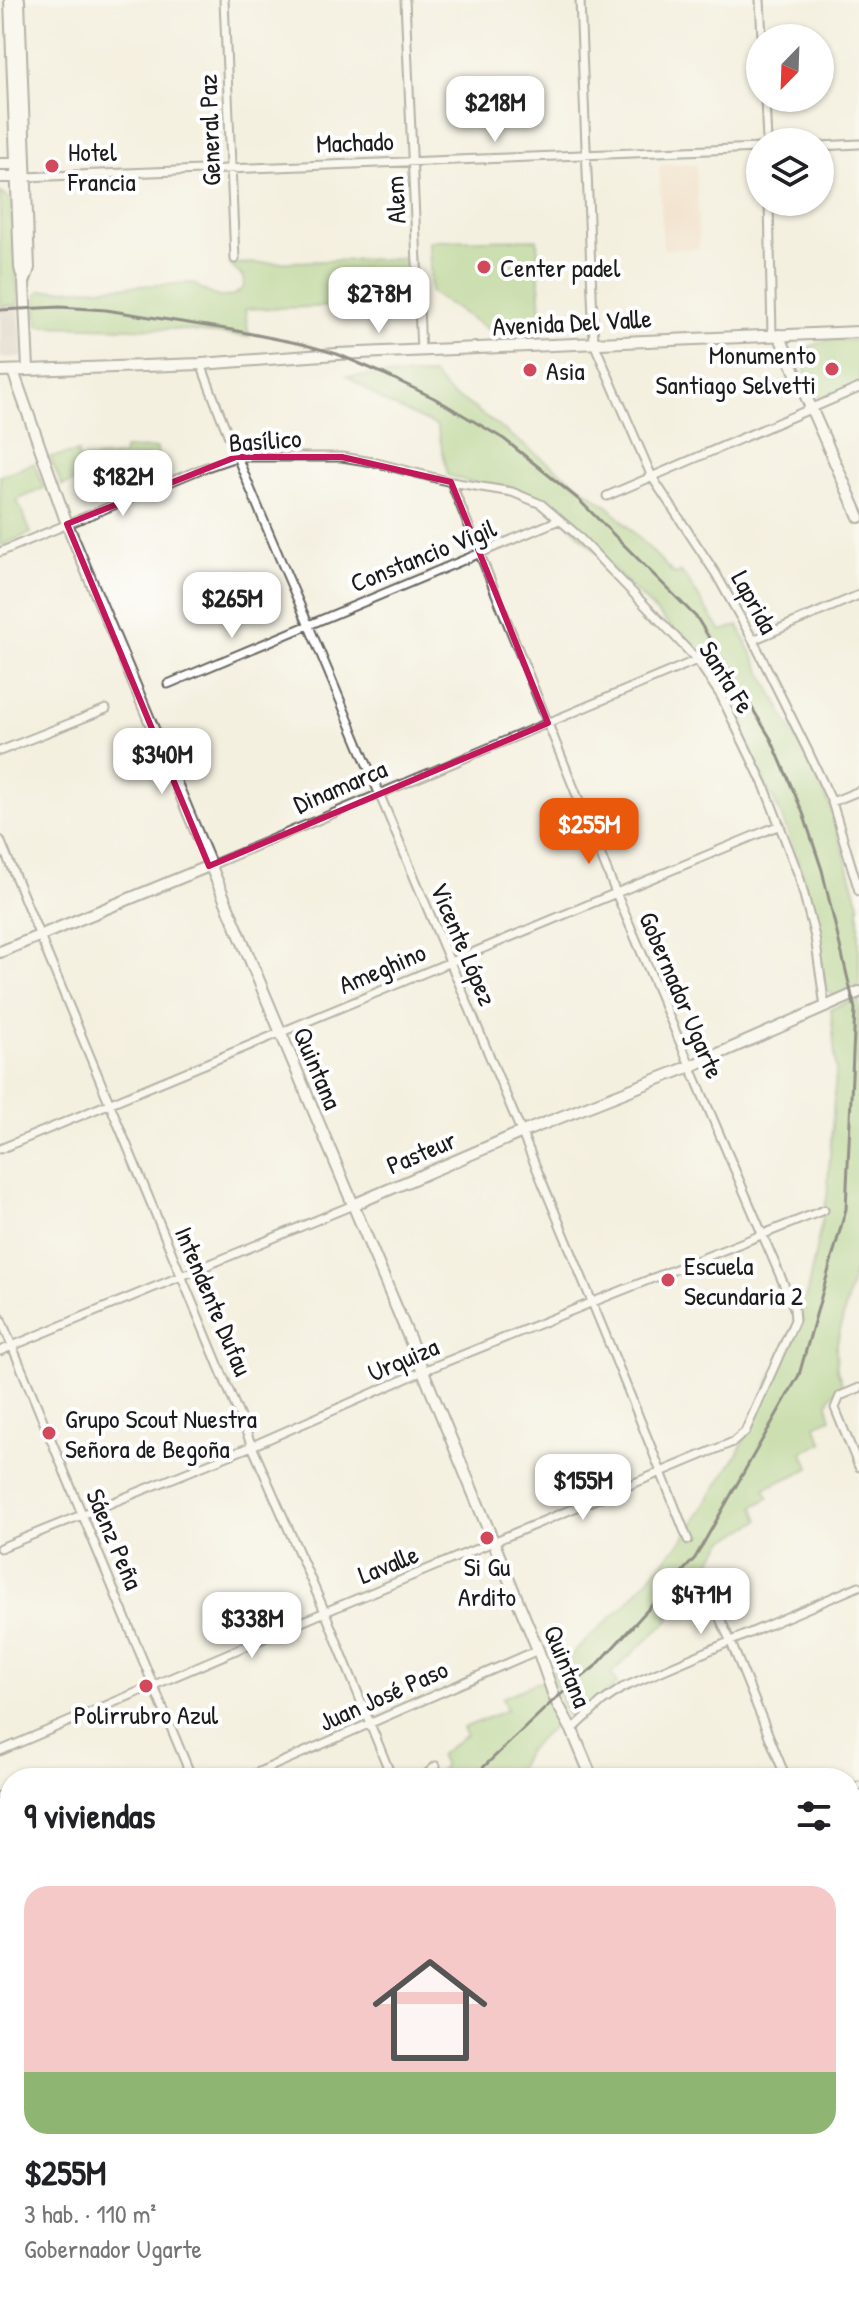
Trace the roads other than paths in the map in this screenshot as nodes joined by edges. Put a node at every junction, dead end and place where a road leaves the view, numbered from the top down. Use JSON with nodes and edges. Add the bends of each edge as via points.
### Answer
{"nodes":[{"id":1,"x":10,"y":0,"type":"edge"},
{"id":2,"x":19,"y":0,"type":"edge"},
{"id":3,"x":224,"y":0,"type":"edge"},
{"id":4,"x":405,"y":0,"type":"edge"},
{"id":5,"x":580,"y":0,"type":"edge"},
{"id":6,"x":760,"y":0,"type":"edge"},
{"id":7,"x":761,"y":24,"type":"edge"},
{"id":8,"x":859,"y":144,"type":"edge"},
{"id":9,"x":834,"y":145,"type":"edge"},
{"id":10,"x":746,"y":149,"type":"edge"},
{"id":11,"x":587,"y":157,"type":"junction"},
{"id":12,"x":413,"y":162,"type":"junction"},
{"id":13,"x":0,"y":164,"type":"edge"},
{"id":14,"x":20,"y":164,"type":"junction"},
{"id":15,"x":231,"y":169,"type":"junction"},
{"id":16,"x":0,"y":177,"type":"edge"},
{"id":17,"x":21,"y":177,"type":"junction"},
{"id":18,"x":770,"y":216,"type":"edge"},
{"id":19,"x":235,"y":259,"type":"dead end"},
{"id":20,"x":859,"y":332,"type":"edge"},
{"id":21,"x":776,"y":335,"type":"junction"},
{"id":22,"x":594,"y":343,"type":"junction"},
{"id":23,"x":421,"y":351,"type":"junction"},
{"id":24,"x":201,"y":364,"type":"junction"},
{"id":25,"x":28,"y":369,"type":"junction"},
{"id":26,"x":0,"y":371,"type":"edge"},
{"id":27,"x":13,"y":371,"type":"junction"},
{"id":28,"x":859,"y":388,"type":"edge"},
{"id":29,"x":811,"y":409,"type":"junction"},
{"id":30,"x":236,"y":457,"type":"junction"},
{"id":31,"x":652,"y":477,"type":"junction"},
{"id":32,"x":451,"y":482,"type":"junction"},
{"id":33,"x":607,"y":496,"type":"dead end"},
{"id":34,"x":859,"y":517,"type":"edge"},
{"id":35,"x":559,"y":520,"type":"junction"},
{"id":36,"x":67,"y":524,"type":"junction"},
{"id":37,"x":0,"y":552,"type":"edge"},
{"id":38,"x":479,"y":555,"type":"junction"},
{"id":39,"x":859,"y":595,"type":"edge"},
{"id":40,"x":309,"y":624,"type":"junction"},
{"id":41,"x":753,"y":640,"type":"junction"},
{"id":42,"x":697,"y":660,"type":"junction"},
{"id":43,"x":168,"y":684,"type":"dead end"},
{"id":44,"x":106,"y":709,"type":"dead end"},
{"id":45,"x":548,"y":723,"type":"junction"},
{"id":46,"x":0,"y":751,"type":"edge"},
{"id":47,"x":859,"y":791,"type":"edge"},
{"id":48,"x":379,"y":792,"type":"junction"},
{"id":49,"x":832,"y":802,"type":"junction"},
{"id":50,"x":780,"y":825,"type":"junction"},
{"id":51,"x":0,"y":840,"type":"edge"},
{"id":52,"x":209,"y":866,"type":"junction"},
{"id":53,"x":859,"y":891,"type":"edge"},
{"id":54,"x":616,"y":893,"type":"junction"},
{"id":55,"x":39,"y":936,"type":"junction"},
{"id":56,"x":0,"y":952,"type":"edge"},
{"id":57,"x":450,"y":961,"type":"junction"},
{"id":58,"x":859,"y":992,"type":"edge"},
{"id":59,"x":825,"y":1007,"type":"junction"},
{"id":60,"x":279,"y":1033,"type":"junction"},
{"id":61,"x":691,"y":1066,"type":"junction"},
{"id":62,"x":110,"y":1103,"type":"junction"},
{"id":63,"x":520,"y":1133,"type":"junction"},
{"id":64,"x":0,"y":1149,"type":"edge"},
{"id":65,"x":353,"y":1205,"type":"junction"},
{"id":66,"x":824,"y":1210,"type":"dead end"},
{"id":67,"x":762,"y":1236,"type":"junction"},
{"id":68,"x":181,"y":1276,"type":"junction"},
{"id":69,"x":593,"y":1302,"type":"junction"},
{"id":70,"x":0,"y":1317,"type":"edge"},
{"id":71,"x":12,"y":1346,"type":"junction"},
{"id":72,"x":0,"y":1351,"type":"edge"},
{"id":73,"x":423,"y":1371,"type":"junction"},
{"id":74,"x":859,"y":1388,"type":"edge"},
{"id":75,"x":745,"y":1432,"type":"joint"},
{"id":76,"x":252,"y":1446,"type":"junction"},
{"id":77,"x":859,"y":1467,"type":"edge"},
{"id":78,"x":662,"y":1472,"type":"junction"},
{"id":79,"x":83,"y":1513,"type":"junction"},
{"id":80,"x":688,"y":1540,"type":"dead end"},
{"id":81,"x":493,"y":1542,"type":"junction"},
{"id":82,"x":0,"y":1548,"type":"edge"},
{"id":83,"x":859,"y":1586,"type":"edge"},
{"id":84,"x":706,"y":1588,"type":"dead end"},
{"id":85,"x":325,"y":1612,"type":"junction"},
{"id":86,"x":730,"y":1640,"type":"junction"},
{"id":87,"x":538,"y":1650,"type":"junction"},
{"id":88,"x":154,"y":1685,"type":"junction"},
{"id":89,"x":370,"y":1722,"type":"junction"},
{"id":90,"x":572,"y":1730,"type":"junction"},
{"id":91,"x":0,"y":1751,"type":"edge"},
{"id":92,"x":436,"y":1766,"type":"dead end"},
{"id":93,"x":188,"y":1768,"type":"edge"},
{"id":94,"x":267,"y":1768,"type":"edge"},
{"id":95,"x":388,"y":1768,"type":"edge"},
{"id":96,"x":434,"y":1768,"type":"edge"},
{"id":97,"x":588,"y":1768,"type":"edge"},
{"id":98,"x":782,"y":1768,"type":"edge"}],
"edges":[{"from":1,"to":14,"type":"street"},
{"from":2,"to":14,"type":"street"},
{"from":3,"to":15,"type":"street","name":"General Paz"},
{"from":4,"to":12,"type":"street","name":"Alem"},
{"from":5,"to":11,"type":"street"},
{"from":6,"to":7,"type":"street"},
{"from":8,"to":9,"type":"street"},
{"from":10,"to":11,"type":"street","name":"Machado"},
{"from":11,"to":12,"type":"street","name":"Machado"},
{"from":11,"to":22,"type":"street"},
{"from":12,"to":15,"type":"street","name":"Machado"},
{"from":12,"to":23,"type":"street","name":"Alem"},
{"from":13,"to":14,"type":"street"},
{"from":14,"to":17,"type":"street"},
{"from":15,"to":17,"type":"street","name":"Machado"},
{"from":15,"to":19,"type":"street","name":"General Paz"},
{"from":16,"to":17,"type":"street","name":"Machado"},
{"from":17,"to":25,"type":"street","via":[[20,268]]},
{"from":18,"to":21,"type":"street"},
{"from":20,"to":21,"type":"street","name":"Avenida Del Valle"},
{"from":21,"to":22,"type":"street","name":"Avenida Del Valle"},
{"from":21,"to":29,"type":"street"},
{"from":22,"to":23,"type":"street","name":"Avenida Del Valle"},
{"from":22,"to":31,"type":"street","name":"Laprida"},
{"from":23,"to":24,"type":"street","name":"Avenida Del Valle"},
{"from":24,"to":25,"type":"street","name":"Avenida Del Valle"},
{"from":24,"to":30,"type":"street","name":"Vicente López"},
{"from":25,"to":27,"type":"street","name":"Avenida Del Valle"},
{"from":26,"to":27,"type":"street","name":"Avenida Del Valle"},
{"from":27,"to":36,"type":"street","name":"Quintana"},
{"from":28,"to":29,"type":"street"},
{"from":29,"to":31,"type":"street"},
{"from":29,"to":34,"type":"street"},
{"from":30,"to":32,"type":"street","name":"Basílico","via":[[342,457]]},
{"from":30,"to":36,"type":"street","name":"Basílico"},
{"from":30,"to":40,"type":"street","name":"Vicente López"},
{"from":31,"to":33,"type":"street"},
{"from":31,"to":41,"type":"street","name":"Laprida","via":[[709,561]]},
{"from":32,"to":35,"type":"street","name":"Santa Fe","via":[[512,492],[541,504]]},
{"from":32,"to":38,"type":"street","name":"Gobernador Ugarte"},
{"from":35,"to":38,"type":"street","name":"Constancio Vigil"},
{"from":35,"to":42,"type":"street","name":"Santa Fe"},
{"from":36,"to":37,"type":"street","name":"Basílico"},
{"from":36,"to":52,"type":"street","name":"Quintana"},
{"from":38,"to":40,"type":"street","name":"Constancio Vigil"},
{"from":38,"to":45,"type":"street","name":"Gobernador Ugarte"},
{"from":39,"to":41,"type":"street"},
{"from":40,"to":43,"type":"street","name":"Constancio Vigil"},
{"from":40,"to":48,"type":"street","name":"Vicente López"},
{"from":41,"to":49,"type":"street","name":"Laprida"},
{"from":42,"to":45,"type":"street","name":"Dinamarca"},
{"from":42,"to":50,"type":"street","name":"Santa Fe","via":[[721,696]]},
{"from":44,"to":46,"type":"street"},
{"from":45,"to":48,"type":"street","name":"Dinamarca"},
{"from":45,"to":54,"type":"street","name":"Gobernador Ugarte"},
{"from":47,"to":49,"type":"street"},
{"from":48,"to":52,"type":"street","name":"Dinamarca"},
{"from":48,"to":57,"type":"street","name":"Vicente López"},
{"from":49,"to":53,"type":"street","name":"Laprida"},
{"from":50,"to":54,"type":"street","name":"Ameghino"},
{"from":50,"to":59,"type":"street","name":"Santa Fe","via":[[815,937]]},
{"from":51,"to":55,"type":"street","name":"Intendente Dufau"},
{"from":52,"to":55,"type":"street","name":"Dinamarca"},
{"from":52,"to":60,"type":"street","name":"Quintana"},
{"from":54,"to":57,"type":"street","name":"Ameghino"},
{"from":54,"to":61,"type":"street","name":"Gobernador Ugarte"},
{"from":55,"to":56,"type":"street","name":"Dinamarca"},
{"from":55,"to":62,"type":"street","name":"Intendente Dufau"},
{"from":57,"to":60,"type":"street","name":"Ameghino"},
{"from":57,"to":63,"type":"street","name":"Vicente López"},
{"from":58,"to":59,"type":"street","name":"Pasteur"},
{"from":59,"to":61,"type":"street","name":"Pasteur"},
{"from":60,"to":62,"type":"street","name":"Ameghino"},
{"from":60,"to":65,"type":"street","name":"Quintana"},
{"from":61,"to":63,"type":"street","name":"Pasteur"},
{"from":61,"to":67,"type":"street","name":"Gobernador Ugarte"},
{"from":62,"to":64,"type":"street","name":"Ameghino"},
{"from":62,"to":68,"type":"street","name":"Intendente Dufau"},
{"from":63,"to":65,"type":"street","name":"Pasteur"},
{"from":63,"to":69,"type":"street","name":"Vicente López"},
{"from":65,"to":68,"type":"street","name":"Pasteur"},
{"from":65,"to":73,"type":"street","name":"Quintana"},
{"from":66,"to":67,"type":"street","name":"Urquiza"},
{"from":67,"to":69,"type":"street","name":"Urquiza"},
{"from":67,"to":75,"type":"street","name":"Gobernador Ugarte","via":[[795,1320]]},
{"from":68,"to":71,"type":"street","name":"Pasteur"},
{"from":68,"to":76,"type":"street","name":"Intendente Dufau"},
{"from":69,"to":73,"type":"street","name":"Urquiza"},
{"from":69,"to":78,"type":"street","name":"Vicente López"},
{"from":70,"to":71,"type":"street","name":"Sáenz Peña"},
{"from":71,"to":72,"type":"street","name":"Pasteur"},
{"from":71,"to":79,"type":"street","name":"Sáenz Peña"},
{"from":73,"to":76,"type":"street","name":"Urquiza"},
{"from":73,"to":81,"type":"street","name":"Quintana"},
{"from":74,"to":77,"type":"street","via":[[835,1401]]},
{"from":75,"to":78,"type":"street","name":"Lavalle"},
{"from":76,"to":79,"type":"street","name":"Urquiza"},
{"from":76,"to":85,"type":"street","name":"Intendente Dufau"},
{"from":78,"to":80,"type":"street","name":"Vicente López"},
{"from":78,"to":81,"type":"street","name":"Lavalle"},
{"from":79,"to":82,"type":"street","name":"Urquiza"},
{"from":79,"to":88,"type":"street","name":"Sáenz Peña"},
{"from":81,"to":85,"type":"street","name":"Lavalle"},
{"from":81,"to":87,"type":"street","name":"Quintana"},
{"from":83,"to":86,"type":"street"},
{"from":84,"to":86,"type":"street"},
{"from":85,"to":88,"type":"street","name":"Lavalle"},
{"from":85,"to":89,"type":"street","name":"Intendente Dufau"},
{"from":86,"to":90,"type":"street","via":[[622,1688]]},
{"from":86,"to":98,"type":"street"},
{"from":87,"to":89,"type":"street","name":"Juan José Paso"},
{"from":87,"to":90,"type":"street","name":"Quintana"},
{"from":88,"to":91,"type":"street","name":"Lavalle"},
{"from":88,"to":93,"type":"street","name":"Sáenz Peña"},
{"from":89,"to":94,"type":"street","name":"Juan José Paso"},
{"from":89,"to":95,"type":"street","name":"Intendente Dufau"},
{"from":90,"to":97,"type":"street","name":"Quintana"},
{"from":92,"to":96,"type":"street"}]}
